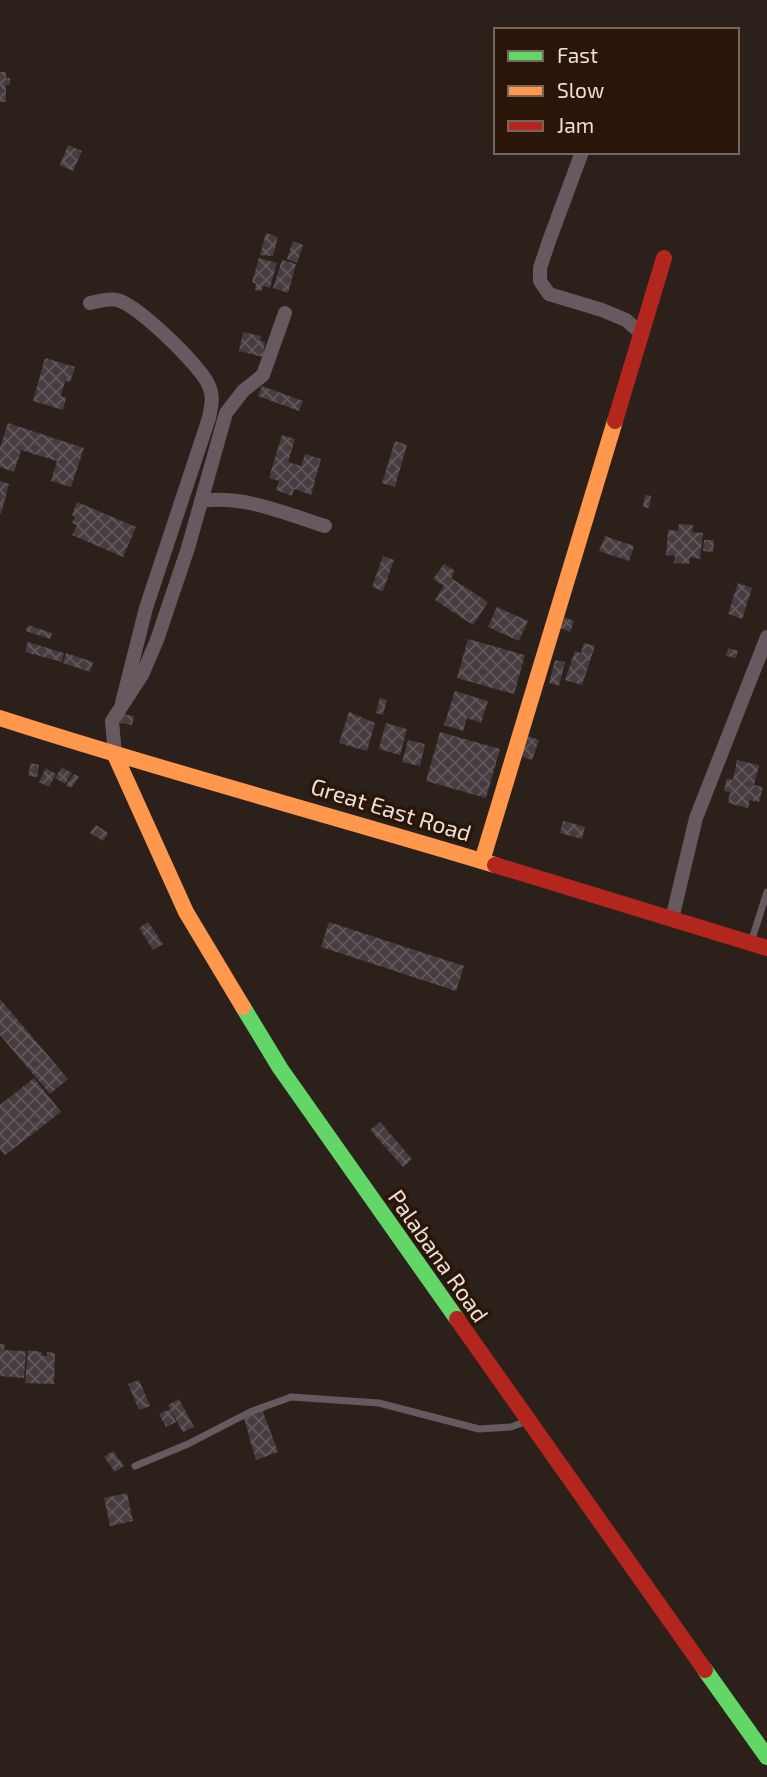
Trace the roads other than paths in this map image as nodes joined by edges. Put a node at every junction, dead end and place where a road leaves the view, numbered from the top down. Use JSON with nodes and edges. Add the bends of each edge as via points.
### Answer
{"nodes":[{"id":1,"x":581,"y":154,"type":"edge"},
{"id":2,"x":664,"y":258,"type":"dead end"},
{"id":3,"x":90,"y":303,"type":"dead end"},
{"id":4,"x":285,"y":313,"type":"dead end"},
{"id":5,"x":642,"y":334,"type":"junction"},
{"id":6,"x":201,"y":501,"type":"junction"},
{"id":7,"x":325,"y":526,"type":"dead end"},
{"id":8,"x":767,"y":638,"type":"edge"},
{"id":9,"x":122,"y":703,"type":"junction"},
{"id":10,"x":0,"y":718,"type":"edge"},
{"id":11,"x":115,"y":755,"type":"junction"},
{"id":12,"x":482,"y":861,"type":"junction"},
{"id":13,"x":767,"y":892,"type":"edge"},
{"id":14,"x":672,"y":919,"type":"junction"},
{"id":15,"x":750,"y":943,"type":"junction"},
{"id":16,"x":767,"y":948,"type":"edge"},
{"id":17,"x":528,"y":1421,"type":"junction"},
{"id":18,"x":135,"y":1466,"type":"dead end"},
{"id":19,"x":767,"y":1757,"type":"edge"}],
"edges":[{"from":1,"to":5,"type":"street","via":[[549,240],[540,281],[550,294],[626,320]]},
{"from":2,"to":5,"type":"main road"},
{"from":3,"to":9,"type":"street","via":[[106,299],[128,304],[191,361],[211,390],[209,418],[146,608]]},
{"from":4,"to":6,"type":"street","via":[[263,375],[226,412]]},
{"from":5,"to":12,"type":"main road"},
{"from":6,"to":7,"type":"street","via":[[256,503]]},
{"from":6,"to":9,"type":"street","via":[[157,640],[142,675]]},
{"from":8,"to":14,"type":"street","via":[[696,818]]},
{"from":9,"to":11,"type":"street","via":[[112,721]]},
{"from":10,"to":11,"type":"main road","name":"Great East Road"},
{"from":11,"to":12,"type":"main road","name":"Great East Road"},
{"from":11,"to":17,"type":"main road","name":"Palabana Road","via":[[180,901],[243,1009],[332,1144]]},
{"from":12,"to":14,"type":"main road","name":"Great East Road"},
{"from":13,"to":15,"type":"lane"},
{"from":14,"to":15,"type":"main road","name":"Great East Road"},
{"from":15,"to":16,"type":"main road","name":"Great East Road"},
{"from":17,"to":18,"type":"lane","via":[[479,1429],[379,1403],[291,1397]]},
{"from":17,"to":19,"type":"main road","name":"Palabana Road"}]}
